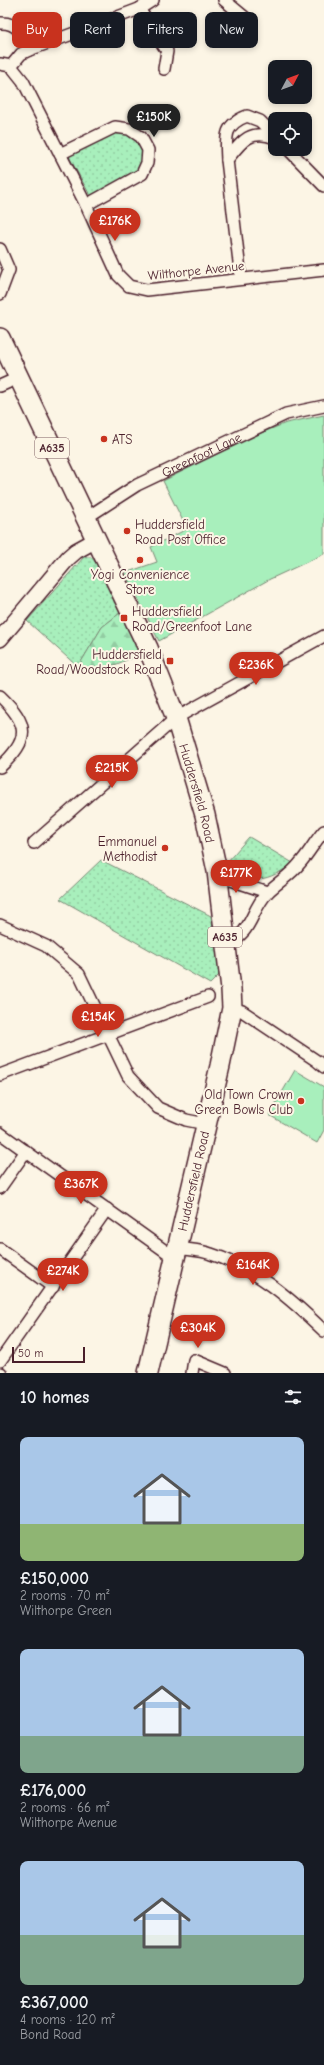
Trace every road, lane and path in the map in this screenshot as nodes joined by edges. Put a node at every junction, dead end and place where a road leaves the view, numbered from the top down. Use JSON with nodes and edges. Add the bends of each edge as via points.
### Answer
{"nodes":[{"id":1,"x":153,"y":0,"type":"edge"},
{"id":2,"x":224,"y":0,"type":"edge"},
{"id":3,"x":139,"y":9,"type":"junction"},
{"id":4,"x":238,"y":12,"type":"edge"},
{"id":5,"x":0,"y":22,"type":"edge"},
{"id":6,"x":29,"y":50,"type":"junction"},
{"id":7,"x":5,"y":65,"type":"edge"},
{"id":8,"x":164,"y":69,"type":"dead end"},
{"id":9,"x":268,"y":130,"type":"edge"},
{"id":10,"x":268,"y":135,"type":"edge"},
{"id":11,"x":60,"y":154,"type":"junction"},
{"id":12,"x":295,"y":156,"type":"edge"},
{"id":13,"x":228,"y":160,"type":"junction"},
{"id":14,"x":324,"y":186,"type":"edge"},
{"id":15,"x":86,"y":205,"type":"junction"},
{"id":16,"x":0,"y":249,"type":"edge"},
{"id":17,"x":324,"y":270,"type":"edge"},
{"id":18,"x":241,"y":279,"type":"junction"},
{"id":19,"x":0,"y":294,"type":"edge"},
{"id":20,"x":0,"y":338,"type":"edge"},
{"id":21,"x":18,"y":378,"type":"junction"},
{"id":22,"x":0,"y":386,"type":"edge"},
{"id":23,"x":324,"y":406,"type":"edge"},
{"id":24,"x":86,"y":518,"type":"junction"},
{"id":25,"x":96,"y":540,"type":"junction"},
{"id":26,"x":324,"y":636,"type":"edge"},
{"id":27,"x":0,"y":639,"type":"edge"},
{"id":28,"x":0,"y":696,"type":"edge"},
{"id":29,"x":176,"y":718,"type":"junction"},
{"id":30,"x":0,"y":767,"type":"edge"},
{"id":31,"x":324,"y":831,"type":"edge"},
{"id":32,"x":34,"y":843,"type":"dead end"},
{"id":33,"x":217,"y":871,"type":"junction"},
{"id":34,"x":267,"y":892,"type":"junction"},
{"id":35,"x":0,"y":925,"type":"edge"},
{"id":36,"x":226,"y":943,"type":"junction"},
{"id":37,"x":208,"y":997,"type":"dead end"},
{"id":38,"x":232,"y":1008,"type":"junction"},
{"id":39,"x":109,"y":1034,"type":"junction"},
{"id":40,"x":324,"y":1067,"type":"edge"},
{"id":41,"x":0,"y":1075,"type":"edge"},
{"id":42,"x":206,"y":1124,"type":"junction"},
{"id":43,"x":0,"y":1133,"type":"edge"},
{"id":44,"x":26,"y":1151,"type":"junction"},
{"id":45,"x":0,"y":1188,"type":"edge"},
{"id":46,"x":107,"y":1209,"type":"junction"},
{"id":47,"x":0,"y":1249,"type":"edge"},
{"id":48,"x":177,"y":1253,"type":"junction"},
{"id":49,"x":53,"y":1287,"type":"junction"},
{"id":50,"x":324,"y":1331,"type":"edge"},
{"id":51,"x":0,"y":1361,"type":"edge"},
{"id":52,"x":148,"y":1373,"type":"edge"},
{"id":53,"x":192,"y":1373,"type":"edge"},
{"id":54,"x":225,"y":1373,"type":"edge"}],
"edges":[{"from":1,"to":3,"type":"street","name":"Wilthorpe Avenue"},
{"from":2,"to":4,"type":"street"},
{"from":3,"to":6,"type":"street","name":"Wilthorpe Avenue"},
{"from":3,"to":8,"type":"street","via":[[167,51]]},
{"from":5,"to":6,"type":"street","via":[[16,26]]},
{"from":6,"to":7,"type":"street","name":"Wilthorpe Avenue"},
{"from":7,"to":11,"type":"street","name":"Wilthorpe Avenue","via":[[23,81]]},
{"from":9,"to":13,"type":"street","via":[[260,121],[247,116],[238,120],[226,136]]},
{"from":10,"to":13,"type":"street","via":[[263,133],[242,140]]},
{"from":11,"to":15,"type":"street","name":"Wilthorpe Avenue"},
{"from":11,"to":15,"type":"street","via":[[115,128],[129,129],[141,137],[148,150],[147,163],[142,174]]},
{"from":12,"to":14,"type":"street"},
{"from":13,"to":18,"type":"street"},
{"from":15,"to":18,"type":"street","name":"Wilthorpe Avenue","via":[[118,275],[129,286],[147,290]]},
{"from":16,"to":19,"type":"street","via":[[9,270]]},
{"from":17,"to":18,"type":"street","name":"Wilthorpe Avenue"},
{"from":20,"to":21,"type":"highway","name":"Huddersfield Road","number":"A635"},
{"from":21,"to":22,"type":"street"},
{"from":21,"to":24,"type":"highway","name":"Huddersfield Road","number":"A635"},
{"from":23,"to":24,"type":"street","name":"Greenfoot Lane","via":[[286,414],[137,485]]},
{"from":24,"to":25,"type":"highway","name":"Huddersfield Road","number":"A635"},
{"from":25,"to":27,"type":"street","via":[[68,558]]},
{"from":25,"to":29,"type":"highway","name":"Huddersfield Road","number":"A635","via":[[148,648]]},
{"from":26,"to":29,"type":"street"},
{"from":28,"to":30,"type":"street","via":[[15,710],[23,731],[21,743],[14,754]]},
{"from":29,"to":32,"type":"street"},
{"from":29,"to":33,"type":"highway","name":"Huddersfield Road","number":"A635","via":[[205,815]]},
{"from":31,"to":34,"type":"street","via":[[300,864]]},
{"from":33,"to":34,"type":"street","via":[[231,880]]},
{"from":33,"to":36,"type":"highway","name":"Huddersfield Road","number":"A635"},
{"from":34,"to":36,"type":"street","via":[[246,929],[237,939]]},
{"from":35,"to":39,"type":"street","via":[[46,946],[78,974]]},
{"from":36,"to":38,"type":"highway","name":"Huddersfield Road","number":"A635"},
{"from":37,"to":39,"type":"street"},
{"from":38,"to":40,"type":"street","via":[[242,1011]]},
{"from":38,"to":42,"type":"highway","name":"Huddersfield Road","number":"A635"},
{"from":39,"to":41,"type":"street"},
{"from":39,"to":42,"type":"street","via":[[128,1076],[158,1108],[186,1120]]},
{"from":42,"to":48,"type":"highway","name":"Huddersfield Road","number":"A635"},
{"from":43,"to":44,"type":"street"},
{"from":44,"to":45,"type":"street"},
{"from":44,"to":46,"type":"street"},
{"from":46,"to":48,"type":"street"},
{"from":46,"to":49,"type":"street"},
{"from":47,"to":49,"type":"street"},
{"from":48,"to":50,"type":"street","via":[[210,1253],[248,1269],[297,1305]]},
{"from":48,"to":52,"type":"highway","name":"Huddersfield Road","number":"A635"},
{"from":49,"to":51,"type":"street"},
{"from":53,"to":54,"type":"street","via":[[194,1360]]}]}
